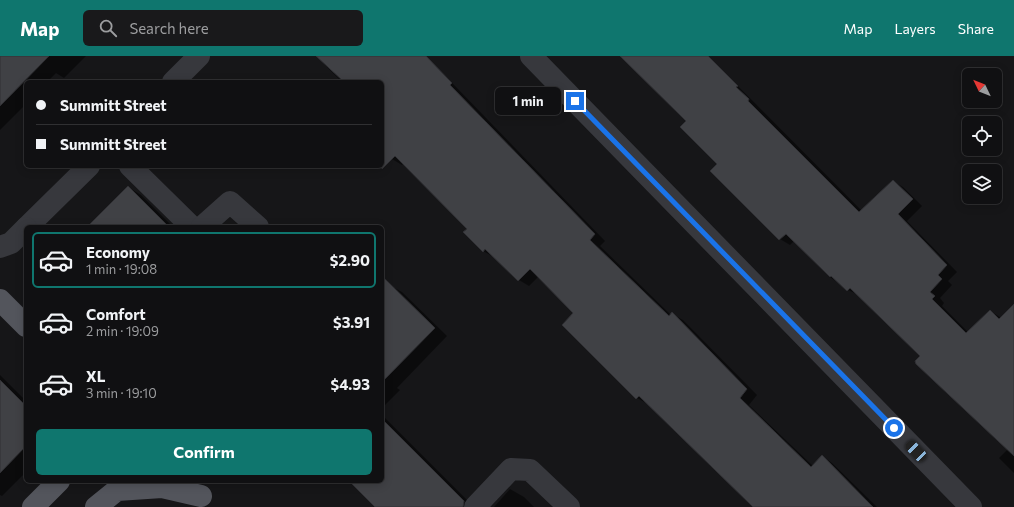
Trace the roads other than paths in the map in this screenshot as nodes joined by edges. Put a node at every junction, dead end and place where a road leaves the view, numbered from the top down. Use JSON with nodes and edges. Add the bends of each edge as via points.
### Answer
{"nodes":[{"id":1,"x":200,"y":56,"type":"edge"},
{"id":2,"x":532,"y":56,"type":"edge"},
{"id":3,"x":175,"y":80,"type":"edge"},
{"id":4,"x":87,"y":168,"type":"edge"},
{"id":5,"x":132,"y":168,"type":"edge"},
{"id":6,"x":29,"y":225,"type":"edge"},
{"id":7,"x":190,"y":225,"type":"edge"},
{"id":8,"x":204,"y":225,"type":"edge"},
{"id":9,"x":256,"y":225,"type":"edge"},
{"id":10,"x":24,"y":230,"type":"edge"},
{"id":11,"x":0,"y":247,"type":"edge"},
{"id":12,"x":0,"y":300,"type":"edge"},
{"id":13,"x":24,"y":324,"type":"edge"},
{"id":14,"x":57,"y":483,"type":"edge"},
{"id":15,"x":187,"y":483,"type":"edge"},
{"id":16,"x":207,"y":501,"type":"edge"},
{"id":17,"x":34,"y":507,"type":"edge"},
{"id":18,"x":96,"y":507,"type":"edge"},
{"id":19,"x":475,"y":507,"type":"edge"},
{"id":20,"x":569,"y":507,"type":"edge"},
{"id":21,"x":971,"y":507,"type":"edge"}],
"edges":[{"from":1,"to":3,"type":"street"},
{"from":2,"to":21,"type":"street"},
{"from":4,"to":6,"type":"street"},
{"from":5,"to":7,"type":"street"},
{"from":8,"to":9,"type":"street","via":[[230,202]]},
{"from":10,"to":11,"type":"street","via":[[11,243]]},
{"from":12,"to":13,"type":"main road"},
{"from":14,"to":17,"type":"main road"},
{"from":15,"to":16,"type":"main road"},
{"from":16,"to":18,"type":"main road","via":[[162,487],[117,490]]},
{"from":19,"to":20,"type":"street","via":[[511,469],[530,470]]}]}
